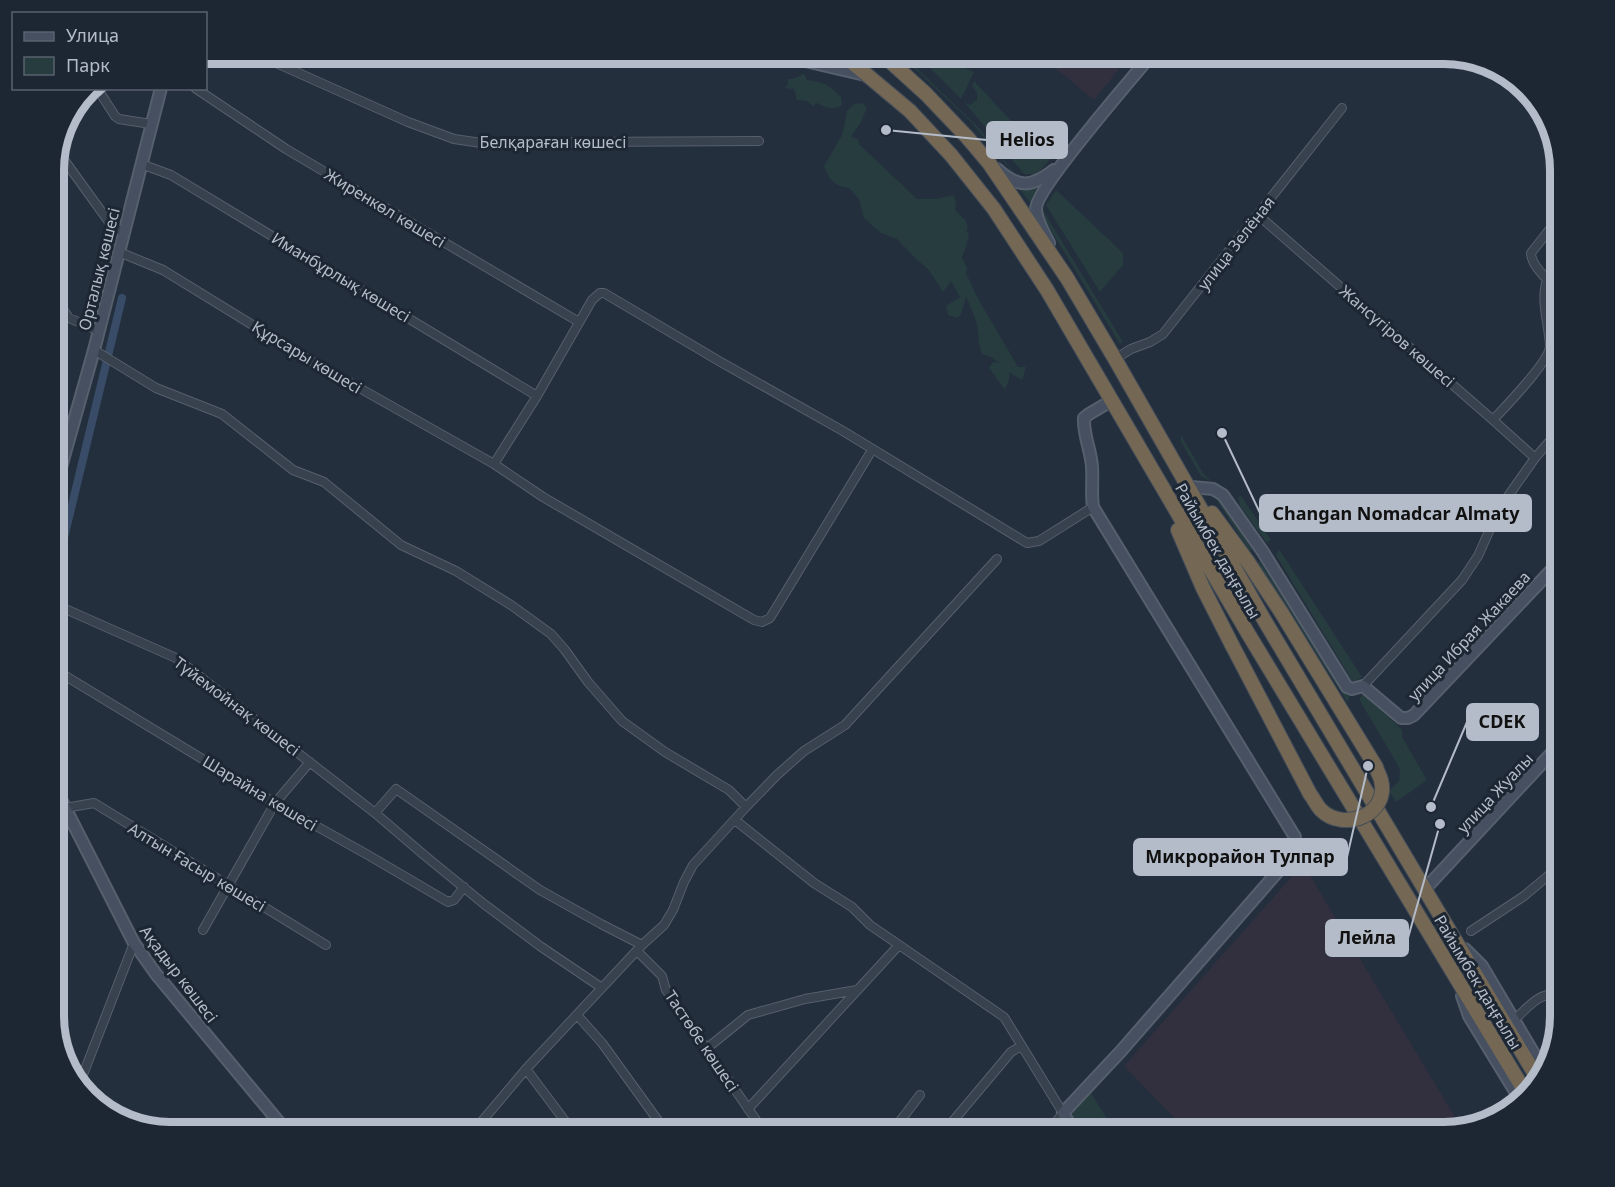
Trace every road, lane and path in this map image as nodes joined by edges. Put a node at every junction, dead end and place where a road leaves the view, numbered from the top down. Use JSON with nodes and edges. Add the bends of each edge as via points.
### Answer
{"nodes":[{"id":1,"x":278,"y":64,"type":"edge"},
{"id":2,"x":819,"y":64,"type":"edge"},
{"id":3,"x":855,"y":64,"type":"edge"},
{"id":4,"x":893,"y":64,"type":"edge"},
{"id":5,"x":1144,"y":64,"type":"edge"},
{"id":6,"x":869,"y":75,"type":"junction"},
{"id":7,"x":160,"y":90,"type":"edge"},
{"id":8,"x":198,"y":90,"type":"edge"},
{"id":9,"x":100,"y":92,"type":"edge"},
{"id":10,"x":1342,"y":108,"type":"dead end"},
{"id":11,"x":152,"y":124,"type":"junction"},
{"id":12,"x":759,"y":141,"type":"dead end"},
{"id":13,"x":65,"y":161,"type":"edge"},
{"id":14,"x":989,"y":163,"type":"junction"},
{"id":15,"x":141,"y":164,"type":"junction"},
{"id":16,"x":1061,"y":164,"type":"junction"},
{"id":17,"x":1258,"y":215,"type":"junction"},
{"id":18,"x":1550,"y":229,"type":"edge"},
{"id":19,"x":124,"y":234,"type":"junction"},
{"id":20,"x":119,"y":252,"type":"junction"},
{"id":21,"x":1067,"y":278,"type":"junction"},
{"id":22,"x":1547,"y":280,"type":"junction"},
{"id":23,"x":1550,"y":282,"type":"edge"},
{"id":24,"x":65,"y":312,"type":"edge"},
{"id":25,"x":579,"y":322,"type":"junction"},
{"id":26,"x":99,"y":331,"type":"junction"},
{"id":27,"x":94,"y":350,"type":"junction"},
{"id":28,"x":1115,"y":359,"type":"junction"},
{"id":29,"x":537,"y":396,"type":"junction"},
{"id":30,"x":1112,"y":401,"type":"junction"},
{"id":31,"x":1493,"y":420,"type":"junction"},
{"id":32,"x":1550,"y":441,"type":"edge"},
{"id":33,"x":872,"y":450,"type":"junction"},
{"id":34,"x":65,"y":453,"type":"edge"},
{"id":35,"x":1535,"y":458,"type":"junction"},
{"id":36,"x":494,"y":464,"type":"junction"},
{"id":37,"x":1175,"y":464,"type":"junction"},
{"id":38,"x":1155,"y":476,"type":"junction"},
{"id":39,"x":1192,"y":486,"type":"junction"},
{"id":40,"x":1093,"y":507,"type":"junction"},
{"id":41,"x":1263,"y":552,"type":"junction"},
{"id":42,"x":997,"y":559,"type":"dead end"},
{"id":43,"x":1248,"y":561,"type":"junction"},
{"id":44,"x":1550,"y":572,"type":"edge"},
{"id":45,"x":65,"y":609,"type":"edge"},
{"id":46,"x":65,"y":676,"type":"edge"},
{"id":47,"x":1363,"y":686,"type":"junction"},
{"id":48,"x":1550,"y":755,"type":"edge"},
{"id":49,"x":310,"y":762,"type":"junction"},
{"id":50,"x":275,"y":803,"type":"junction"},
{"id":51,"x":746,"y":807,"type":"junction"},
{"id":52,"x":65,"y":808,"type":"joint"},
{"id":53,"x":375,"y":813,"type":"junction"},
{"id":54,"x":735,"y":820,"type":"junction"},
{"id":55,"x":1550,"y":874,"type":"edge"},
{"id":56,"x":228,"y":885,"type":"junction"},
{"id":57,"x":464,"y":887,"type":"junction"},
{"id":58,"x":1425,"y":889,"type":"junction"},
{"id":59,"x":203,"y":930,"type":"dead end"},
{"id":60,"x":1471,"y":931,"type":"dead end"},
{"id":61,"x":1455,"y":939,"type":"junction"},
{"id":62,"x":134,"y":943,"type":"junction"},
{"id":63,"x":326,"y":945,"type":"dead end"},
{"id":64,"x":899,"y":945,"type":"junction"},
{"id":65,"x":640,"y":948,"type":"junction"},
{"id":66,"x":1455,"y":976,"type":"junction"},
{"id":67,"x":602,"y":988,"type":"junction"},
{"id":68,"x":857,"y":990,"type":"junction"},
{"id":69,"x":1550,"y":994,"type":"edge"},
{"id":70,"x":577,"y":1015,"type":"junction"},
{"id":71,"x":1514,"y":1020,"type":"junction"},
{"id":72,"x":1021,"y":1046,"type":"junction"},
{"id":73,"x":706,"y":1049,"type":"junction"},
{"id":74,"x":1540,"y":1063,"type":"edge"},
{"id":75,"x":526,"y":1069,"type":"junction"},
{"id":76,"x":1534,"y":1073,"type":"edge"},
{"id":77,"x":83,"y":1076,"type":"edge"},
{"id":78,"x":1523,"y":1088,"type":"edge"},
{"id":79,"x":1517,"y":1094,"type":"edge"},
{"id":80,"x":920,"y":1095,"type":"dead end"},
{"id":81,"x":748,"y":1108,"type":"junction"},
{"id":82,"x":1063,"y":1113,"type":"junction"},
{"id":83,"x":279,"y":1122,"type":"edge"},
{"id":84,"x":483,"y":1122,"type":"edge"},
{"id":85,"x":566,"y":1122,"type":"edge"},
{"id":86,"x":659,"y":1122,"type":"edge"},
{"id":87,"x":758,"y":1122,"type":"edge"},
{"id":88,"x":899,"y":1122,"type":"edge"},
{"id":89,"x":952,"y":1122,"type":"edge"},
{"id":90,"x":1056,"y":1122,"type":"edge"},
{"id":91,"x":1068,"y":1122,"type":"edge"}],
"edges":[{"from":1,"to":12,"type":"street","name":"Белқараған көшесі","via":[[454,140],[495,146]]},
{"from":2,"to":6,"type":"street"},
{"from":3,"to":6,"type":"highway","name":"Райымбек даңғылы"},
{"from":4,"to":14,"type":"highway","name":"Райымбек даңғылы"},
{"from":5,"to":16,"type":"street"},
{"from":6,"to":30,"type":"highway","name":"Райымбек даңғылы","via":[[910,111],[994,209]]},
{"from":7,"to":11,"type":"street","name":"Орталық көшесі"},
{"from":8,"to":25,"type":"street","name":"Жиренкөл көшесі","via":[[286,149]]},
{"from":9,"to":11,"type":"street","via":[[119,119]]},
{"from":10,"to":17,"type":"street","name":"улица Зелёная"},
{"from":11,"to":15,"type":"street","name":"Орталық көшесі"},
{"from":13,"to":19,"type":"street","via":[[109,222]]},
{"from":14,"to":16,"type":"street","via":[[1008,179],[1028,184],[1047,176]]},
{"from":14,"to":21,"type":"highway","name":"Райымбек даңғылы"},
{"from":15,"to":19,"type":"street","name":"Орталық көшесі"},
{"from":15,"to":29,"type":"street","name":"Иманбұрлық көшесі","via":[[171,175]]},
{"from":16,"to":21,"type":"street","via":[[1038,197],[1035,208]]},
{"from":17,"to":28,"type":"street","name":"улица Зелёная","via":[[1163,334]]},
{"from":17,"to":31,"type":"street","name":"Жансүгіров көшесі"},
{"from":18,"to":22,"type":"street","via":[[1531,253]]},
{"from":19,"to":20,"type":"street","name":"Орталық көшесі"},
{"from":20,"to":26,"type":"street","name":"Орталық көшесі"},
{"from":20,"to":36,"type":"street","name":"Құрсары көшесі","via":[[163,270],[308,359]]},
{"from":21,"to":28,"type":"highway","name":"Райымбек даңғылы"},
{"from":22,"to":23,"type":"street"},
{"from":22,"to":31,"type":"street","via":[[1544,299],[1550,349]]},
{"from":24,"to":26,"type":"street","via":[[69,318]]},
{"from":25,"to":29,"type":"street"},
{"from":25,"to":33,"type":"street","via":[[597,294],[604,293]]},
{"from":26,"to":27,"type":"street","name":"Орталық көшесі"},
{"from":27,"to":34,"type":"street","name":"Орталық көшесі"},
{"from":27,"to":51,"type":"street","via":[[156,388],[222,414],[293,470],[324,482],[401,545],[456,571],[511,605],[551,634],[622,721],[729,790]]},
{"from":28,"to":37,"type":"highway","name":"Райымбек даңғылы"},
{"from":29,"to":36,"type":"street"},
{"from":30,"to":38,"type":"highway","name":"Райымбек даңғылы"},
{"from":30,"to":40,"type":"street","via":[[1084,418]]},
{"from":31,"to":35,"type":"street","name":"Жансүгіров көшесі"},
{"from":32,"to":35,"type":"street"},
{"from":33,"to":36,"type":"street","name":"Құрсары көшесі","via":[[770,618],[762,622],[553,503]]},
{"from":33,"to":40,"type":"street","via":[[1027,543],[1039,541]]},
{"from":35,"to":47,"type":"street","via":[[1499,509],[1478,556],[1462,580]]},
{"from":37,"to":39,"type":"highway"},
{"from":37,"to":58,"type":"highway","name":"Райымбек даңғылы"},
{"from":38,"to":43,"type":"highway","bridge":true,"via":[[1203,588],[1310,794],[1321,810],[1335,819],[1363,817],[1381,797],[1382,781],[1376,767]]},
{"from":38,"to":66,"type":"highway","name":"Райымбек даңғылы"},
{"from":39,"to":41,"type":"street","via":[[1223,495]]},
{"from":39,"to":43,"type":"highway"},
{"from":40,"to":82,"type":"street","via":[[1295,837],[1295,852]]},
{"from":41,"to":43,"type":"street"},
{"from":41,"to":47,"type":"street","name":"улица Ибрая Жакаева","via":[[1347,687]]},
{"from":42,"to":51,"type":"street","via":[[845,725],[804,751]]},
{"from":44,"to":47,"type":"street","name":"улица Ибрая Жакаева","via":[[1414,715],[1401,718]]},
{"from":45,"to":49,"type":"street","name":"Түйемойнақ көшесі","via":[[176,658]]},
{"from":46,"to":50,"type":"street","name":"Шарайна көшесі"},
{"from":48,"to":58,"type":"street","name":"улица Жуалы"},
{"from":49,"to":50,"type":"street"},
{"from":49,"to":53,"type":"street","name":"Түйемойнақ көшесі"},
{"from":50,"to":56,"type":"street"},
{"from":50,"to":57,"type":"street","name":"Шарайна көшесі","via":[[448,902]]},
{"from":51,"to":54,"type":"street"},
{"from":52,"to":56,"type":"street","name":"Алтын Ғасыр көшесі","via":[[94,803]]},
{"from":52,"to":62,"type":"street","name":"Ақадыр көшесі"},
{"from":53,"to":57,"type":"street","name":"Түйемойнақ көшесі"},
{"from":53,"to":65,"type":"street","via":[[396,789],[540,890]]},
{"from":54,"to":64,"type":"street"},
{"from":54,"to":65,"type":"street","via":[[693,866],[664,925]]},
{"from":55,"to":60,"type":"street"},
{"from":56,"to":59,"type":"street"},
{"from":56,"to":63,"type":"street","name":"Алтын Ғасыр көшесі"},
{"from":57,"to":67,"type":"street","name":"Түйемойнақ көшесі"},
{"from":58,"to":61,"type":"highway","name":"Райымбек даңғылы"},
{"from":61,"to":71,"type":"street","via":[[1482,966]]},
{"from":61,"to":76,"type":"highway","name":"Райымбек даңғылы"},
{"from":62,"to":77,"type":"street"},
{"from":62,"to":83,"type":"street","name":"Ақадыр көшесі"},
{"from":64,"to":68,"type":"street"},
{"from":64,"to":72,"type":"street","via":[[1004,1017]]},
{"from":65,"to":67,"type":"street"},
{"from":65,"to":73,"type":"street","name":"Тастөбе көшесі","via":[[662,976],[666,990]]},
{"from":66,"to":78,"type":"highway","name":"Райымбек даңғылы"},
{"from":66,"to":79,"type":"street","via":[[1469,1016]]},
{"from":67,"to":70,"type":"street"},
{"from":68,"to":73,"type":"street","via":[[748,1015]]},
{"from":68,"to":81,"type":"street"},
{"from":69,"to":71,"type":"street","via":[[1535,1000]]},
{"from":70,"to":75,"type":"street"},
{"from":70,"to":86,"type":"street"},
{"from":71,"to":74,"type":"street"},
{"from":72,"to":82,"type":"street"},
{"from":72,"to":89,"type":"street","via":[[1011,1052]]},
{"from":73,"to":81,"type":"street","name":"Тастөбе көшесі"},
{"from":75,"to":84,"type":"street"},
{"from":75,"to":85,"type":"street"},
{"from":80,"to":88,"type":"street"},
{"from":81,"to":87,"type":"street","name":"Тастөбе көшесі"},
{"from":82,"to":90,"type":"street"},
{"from":82,"to":91,"type":"street"}]}
